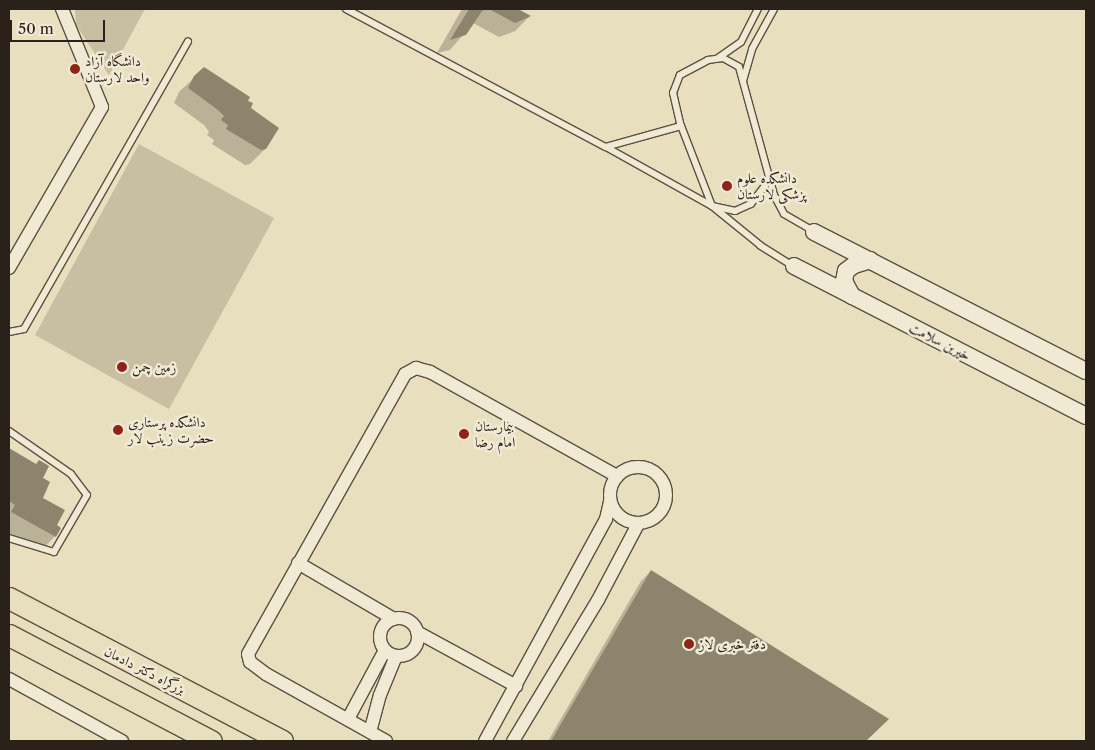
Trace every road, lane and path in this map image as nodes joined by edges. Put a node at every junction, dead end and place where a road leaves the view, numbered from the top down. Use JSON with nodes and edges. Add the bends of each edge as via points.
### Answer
{"nodes":[{"id":1,"x":62,"y":9,"type":"edge"},
{"id":2,"x":346,"y":9,"type":"edge"},
{"id":3,"x":758,"y":9,"type":"edge"},
{"id":4,"x":774,"y":9,"type":"edge"},
{"id":5,"x":188,"y":42,"type":"dead end"},
{"id":6,"x":717,"y":59,"type":"junction"},
{"id":7,"x":743,"y":82,"type":"junction"},
{"id":8,"x":681,"y":126,"type":"junction"},
{"id":9,"x":606,"y":147,"type":"junction"},
{"id":10,"x":770,"y":180,"type":"junction"},
{"id":11,"x":712,"y":206,"type":"junction"},
{"id":12,"x":814,"y":232,"type":"joint"},
{"id":13,"x":870,"y":260,"type":"junction"},
{"id":14,"x":794,"y":266,"type":"joint"},
{"id":15,"x":9,"y":268,"type":"edge"},
{"id":16,"x":852,"y":296,"type":"junction"},
{"id":17,"x":9,"y":332,"type":"edge"},
{"id":18,"x":1086,"y":371,"type":"edge"},
{"id":19,"x":1086,"y":416,"type":"edge"},
{"id":20,"x":9,"y":431,"type":"edge"},
{"id":21,"x":617,"y":476,"type":"junction"},
{"id":22,"x":610,"y":501,"type":"junction"},
{"id":23,"x":638,"y":524,"type":"junction"},
{"id":24,"x":9,"y":538,"type":"edge"},
{"id":25,"x":298,"y":563,"type":"junction"},
{"id":26,"x":9,"y":598,"type":"edge"},
{"id":27,"x":394,"y":618,"type":"junction"},
{"id":28,"x":60,"y":626,"type":"junction"},
{"id":29,"x":417,"y":632,"type":"junction"},
{"id":30,"x":9,"y":635,"type":"edge"},
{"id":31,"x":390,"y":653,"type":"junction"},
{"id":32,"x":44,"y":654,"type":"junction"},
{"id":33,"x":9,"y":679,"type":"edge"},
{"id":34,"x":516,"y":686,"type":"junction"},
{"id":35,"x":348,"y":719,"type":"junction"},
{"id":36,"x":370,"y":732,"type":"junction"},
{"id":37,"x":122,"y":741,"type":"edge"},
{"id":38,"x":211,"y":741,"type":"edge"},
{"id":39,"x":282,"y":741,"type":"edge"},
{"id":40,"x":386,"y":741,"type":"edge"},
{"id":41,"x":485,"y":741,"type":"edge"},
{"id":42,"x":513,"y":741,"type":"edge"}],
"edges":[{"from":1,"to":15,"type":"street","via":[[102,107]]},
{"from":2,"to":9,"type":"lane"},
{"from":3,"to":6,"type":"lane","via":[[741,42]]},
{"from":4,"to":7,"type":"lane","via":[[752,49]]},
{"from":5,"to":17,"type":"lane","via":[[24,329]]},
{"from":6,"to":7,"type":"lane","via":[[723,58],[739,67]]},
{"from":6,"to":8,"type":"lane","via":[[708,60],[680,75],[673,93]]},
{"from":7,"to":10,"type":"lane"},
{"from":8,"to":9,"type":"lane"},
{"from":8,"to":11,"type":"lane"},
{"from":9,"to":11,"type":"lane"},
{"from":10,"to":11,"type":"lane","via":[[752,204],[735,211]]},
{"from":10,"to":12,"type":"lane","via":[[784,214]]},
{"from":11,"to":14,"type":"lane","via":[[760,245]]},
{"from":12,"to":13,"type":"street"},
{"from":13,"to":16,"type":"street","via":[[846,271],[844,280]]},
{"from":13,"to":18,"type":"street"},
{"from":14,"to":16,"type":"street","name":"خیرین سلامت"},
{"from":16,"to":19,"type":"street","name":"خیرین سلامت"},
{"from":20,"to":24,"type":"lane","via":[[71,474],[87,495],[54,552]]},
{"from":21,"to":22,"type":"street"},
{"from":21,"to":23,"type":"street","via":[[625,470],[642,467],[651,470],[664,483],[666,502],[662,511],[647,522]]},
{"from":21,"to":25,"type":"street","via":[[430,372],[416,368],[405,374]]},
{"from":22,"to":23,"type":"street","via":[[620,517]]},
{"from":22,"to":34,"type":"street","via":[[606,518]]},
{"from":23,"to":42,"type":"street","via":[[598,600]]},
{"from":25,"to":27,"type":"street"},
{"from":25,"to":35,"type":"street","via":[[248,654],[250,662]]},
{"from":26,"to":28,"type":"highway","name":"بزرگراه دکتر دادمان"},
{"from":27,"to":29,"type":"street","via":[[406,619]]},
{"from":27,"to":31,"type":"street","via":[[380,632]]},
{"from":28,"to":32,"type":"highway"},
{"from":28,"to":39,"type":"highway","name":"بزرگراه دکتر دادمان"},
{"from":29,"to":31,"type":"street","via":[[413,650]]},
{"from":29,"to":34,"type":"street"},
{"from":30,"to":32,"type":"highway"},
{"from":31,"to":35,"type":"street"},
{"from":31,"to":36,"type":"street"},
{"from":32,"to":38,"type":"highway"},
{"from":33,"to":37,"type":"street"},
{"from":34,"to":41,"type":"street"},
{"from":35,"to":36,"type":"street"},
{"from":36,"to":40,"type":"street"}]}
